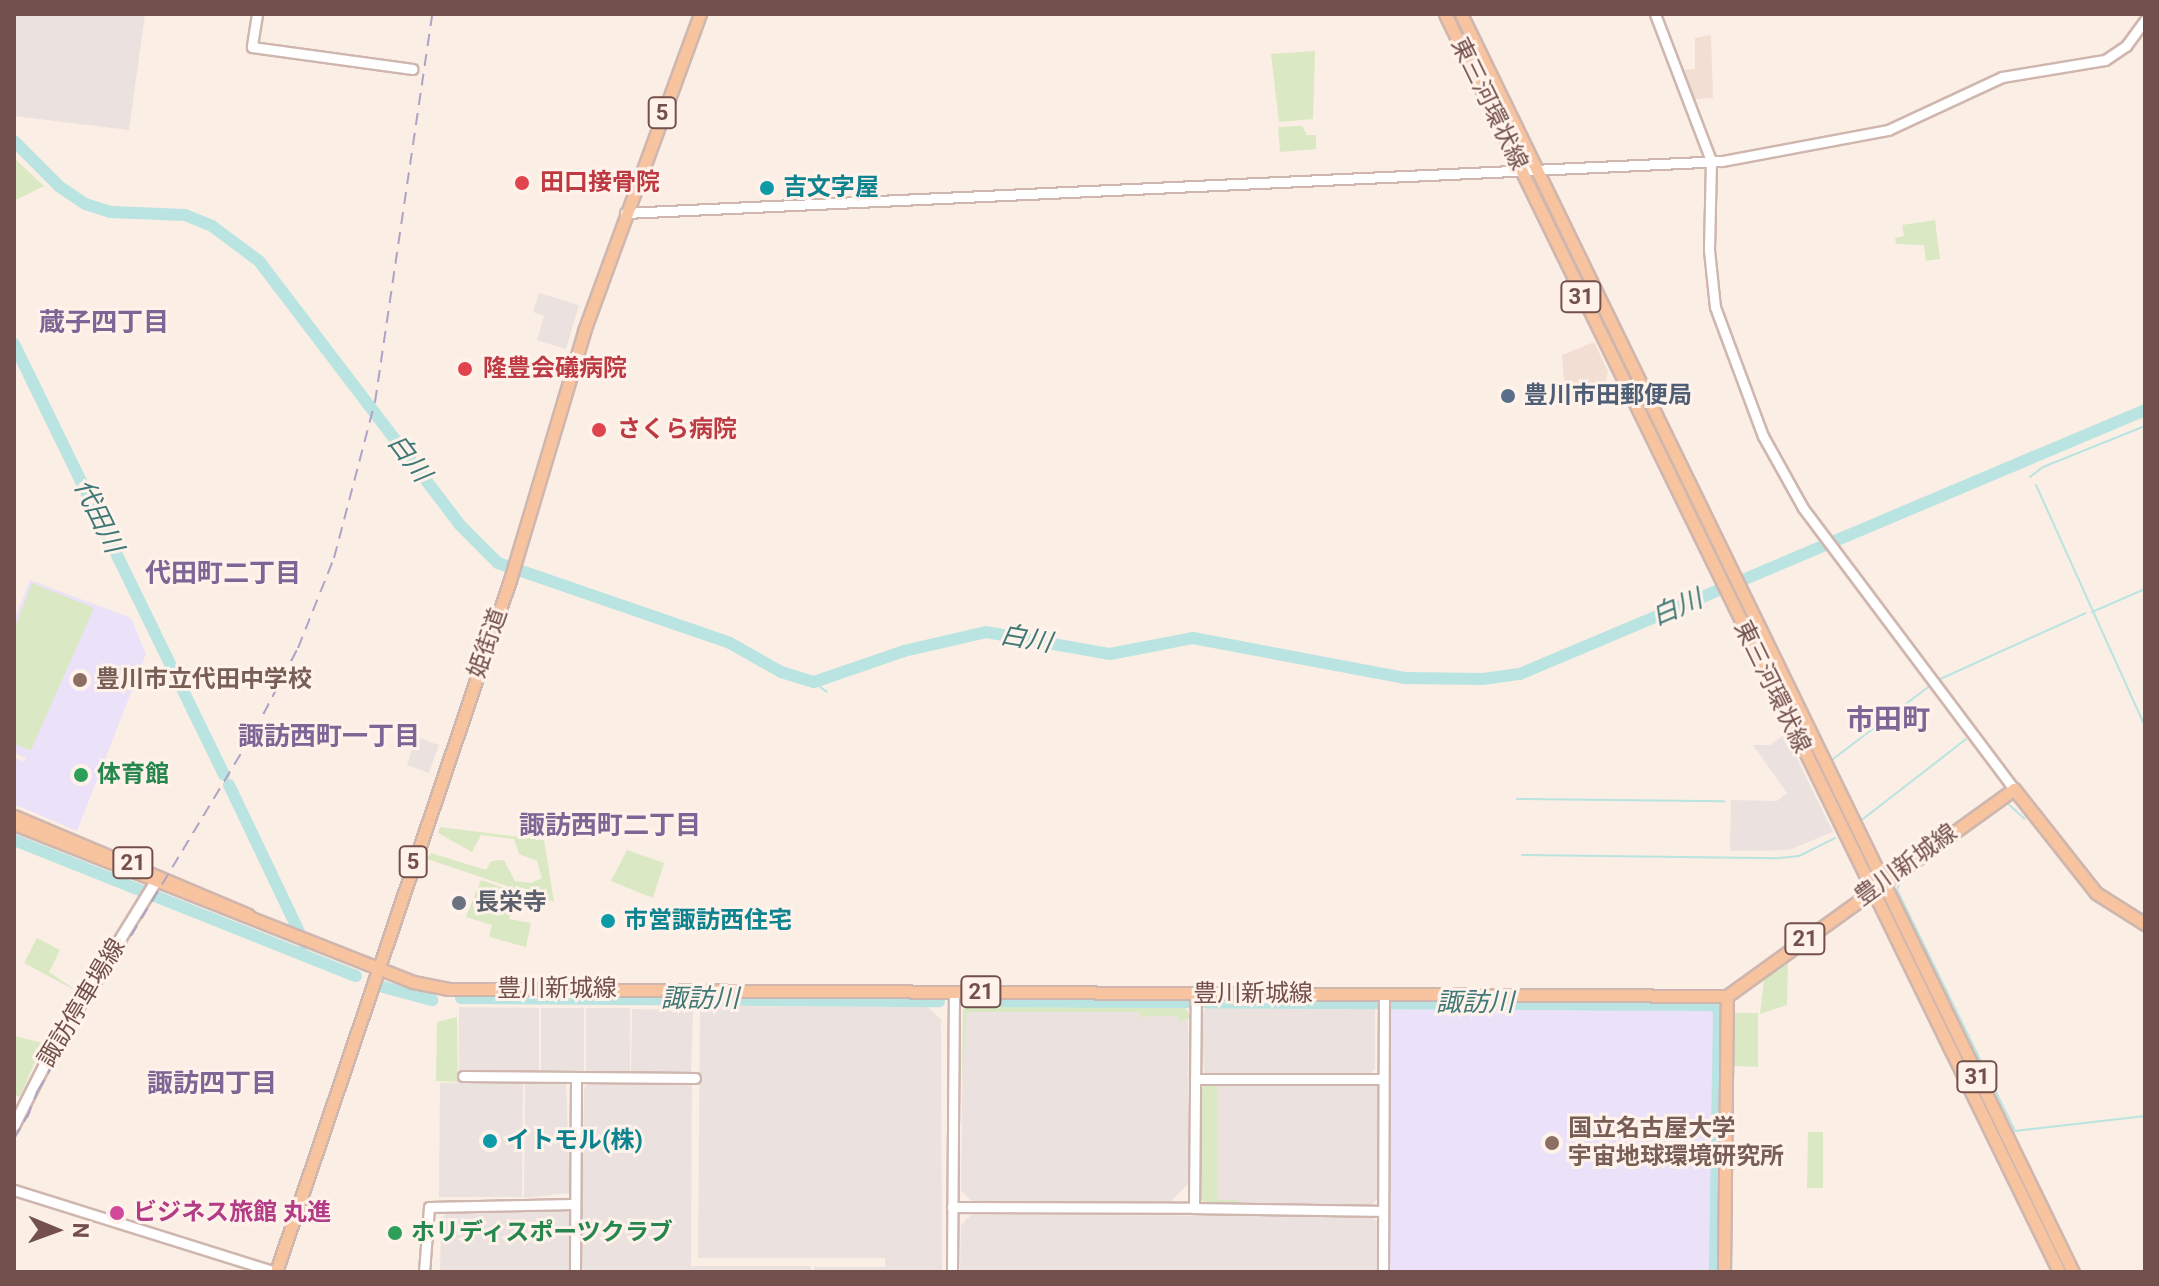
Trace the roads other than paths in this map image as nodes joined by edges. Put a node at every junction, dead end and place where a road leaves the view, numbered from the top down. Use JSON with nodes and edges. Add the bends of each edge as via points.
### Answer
{"nodes":[{"id":1,"x":257,"y":14,"type":"edge"},
{"id":2,"x":700,"y":14,"type":"edge"},
{"id":3,"x":1445,"y":14,"type":"edge"},
{"id":4,"x":1461,"y":14,"type":"edge"},
{"id":5,"x":1655,"y":14,"type":"edge"},
{"id":6,"x":2145,"y":20,"type":"edge"},
{"id":7,"x":412,"y":69,"type":"dead end"},
{"id":8,"x":1711,"y":161,"type":"junction"},
{"id":9,"x":1520,"y":169,"type":"junction"},
{"id":10,"x":1536,"y":169,"type":"junction"},
{"id":11,"x":625,"y":213,"type":"junction"},
{"id":12,"x":2014,"y":789,"type":"junction"},
{"id":13,"x":14,"y":816,"type":"edge"},
{"id":14,"x":14,"y":824,"type":"edge"},
{"id":15,"x":1883,"y":881,"type":"junction"},
{"id":16,"x":154,"y":885,"type":"junction"},
{"id":17,"x":1871,"y":889,"type":"junction"},
{"id":18,"x":248,"y":915,"type":"junction"},
{"id":19,"x":2145,"y":924,"type":"edge"},
{"id":20,"x":376,"y":967,"type":"junction"},
{"id":21,"x":954,"y":992,"type":"junction"},
{"id":22,"x":1727,"y":996,"type":"junction"},
{"id":23,"x":1196,"y":1000,"type":"junction"},
{"id":24,"x":1384,"y":1000,"type":"junction"},
{"id":25,"x":463,"y":1076,"type":"dead end"},
{"id":26,"x":576,"y":1078,"type":"junction"},
{"id":27,"x":695,"y":1078,"type":"dead end"},
{"id":28,"x":1195,"y":1079,"type":"junction"},
{"id":29,"x":1383,"y":1079,"type":"junction"},
{"id":30,"x":14,"y":1126,"type":"edge"},
{"id":31,"x":14,"y":1190,"type":"edge"},
{"id":32,"x":574,"y":1204,"type":"junction"},
{"id":33,"x":952,"y":1207,"type":"junction"},
{"id":34,"x":1194,"y":1208,"type":"junction"},
{"id":35,"x":1383,"y":1211,"type":"junction"},
{"id":36,"x":275,"y":1272,"type":"edge"},
{"id":37,"x":424,"y":1272,"type":"edge"},
{"id":38,"x":575,"y":1272,"type":"edge"},
{"id":39,"x":952,"y":1272,"type":"edge"},
{"id":40,"x":1383,"y":1272,"type":"edge"},
{"id":41,"x":1724,"y":1272,"type":"edge"},
{"id":42,"x":2059,"y":1272,"type":"edge"},
{"id":43,"x":2073,"y":1272,"type":"edge"}],
"edges":[{"from":1,"to":7,"type":"street","via":[[252,47]]},
{"from":2,"to":11,"type":"main road","name":"姫街道","number":"5"},
{"from":3,"to":9,"type":"main road","name":"東三河環状線","number":"31"},
{"from":4,"to":10,"type":"main road","name":"東三河環状線","number":"31"},
{"from":5,"to":8,"type":"street"},
{"from":6,"to":8,"type":"street","via":[[2126,46],[2105,60],[2002,77],[1888,130],[1822,146]]},
{"from":8,"to":10,"type":"street"},
{"from":8,"to":12,"type":"street","via":[[1710,278],[1722,337],[1782,474]]},
{"from":9,"to":10,"type":"street"},
{"from":9,"to":11,"type":"street"},
{"from":9,"to":17,"type":"main road","name":"東三河環状線","number":"31"},
{"from":10,"to":15,"type":"main road","name":"東三河環状線","number":"31"},
{"from":11,"to":20,"type":"main road","name":"姫街道","number":"5","via":[[510,580]]},
{"from":12,"to":15,"type":"main road","name":"豊川新城線","number":"21"},
{"from":12,"to":19,"type":"main road","via":[[2096,893]]},
{"from":13,"to":18,"type":"main road","name":"豊川新城線","number":"21"},
{"from":14,"to":16,"type":"main road","name":"豊川新城線","number":"21"},
{"from":15,"to":17,"type":"main road","name":"豊川新城線","number":"21"},
{"from":15,"to":43,"type":"main road","name":"東三河環状線","number":"31"},
{"from":16,"to":18,"type":"main road","name":"豊川新城線","number":"21"},
{"from":16,"to":30,"type":"main road","name":"諏訪停車場線","via":[[55,1045]]},
{"from":17,"to":22,"type":"main road","name":"豊川新城線","number":"21"},
{"from":17,"to":42,"type":"main road","name":"東三河環状線","number":"31"},
{"from":18,"to":20,"type":"main road","name":"豊川新城線","number":"21"},
{"from":20,"to":21,"type":"main road","name":"豊川新城線","number":"21","via":[[448,989]]},
{"from":20,"to":36,"type":"main road","name":"姫街道","number":"5"},
{"from":21,"to":23,"type":"main road","name":"豊川新城線","number":"21"},
{"from":21,"to":33,"type":"street"},
{"from":22,"to":24,"type":"main road","name":"豊川新城線","number":"21"},
{"from":22,"to":41,"type":"main road"},
{"from":23,"to":24,"type":"main road","name":"豊川新城線","number":"21"},
{"from":23,"to":28,"type":"street"},
{"from":24,"to":29,"type":"street"},
{"from":25,"to":26,"type":"street"},
{"from":26,"to":27,"type":"street"},
{"from":26,"to":32,"type":"street"},
{"from":28,"to":29,"type":"street"},
{"from":28,"to":34,"type":"street"},
{"from":29,"to":35,"type":"street"},
{"from":31,"to":36,"type":"street"},
{"from":32,"to":37,"type":"street","via":[[429,1207]]},
{"from":32,"to":38,"type":"street"},
{"from":33,"to":34,"type":"street"},
{"from":33,"to":39,"type":"street"},
{"from":34,"to":35,"type":"street"},
{"from":35,"to":40,"type":"street"}]}
